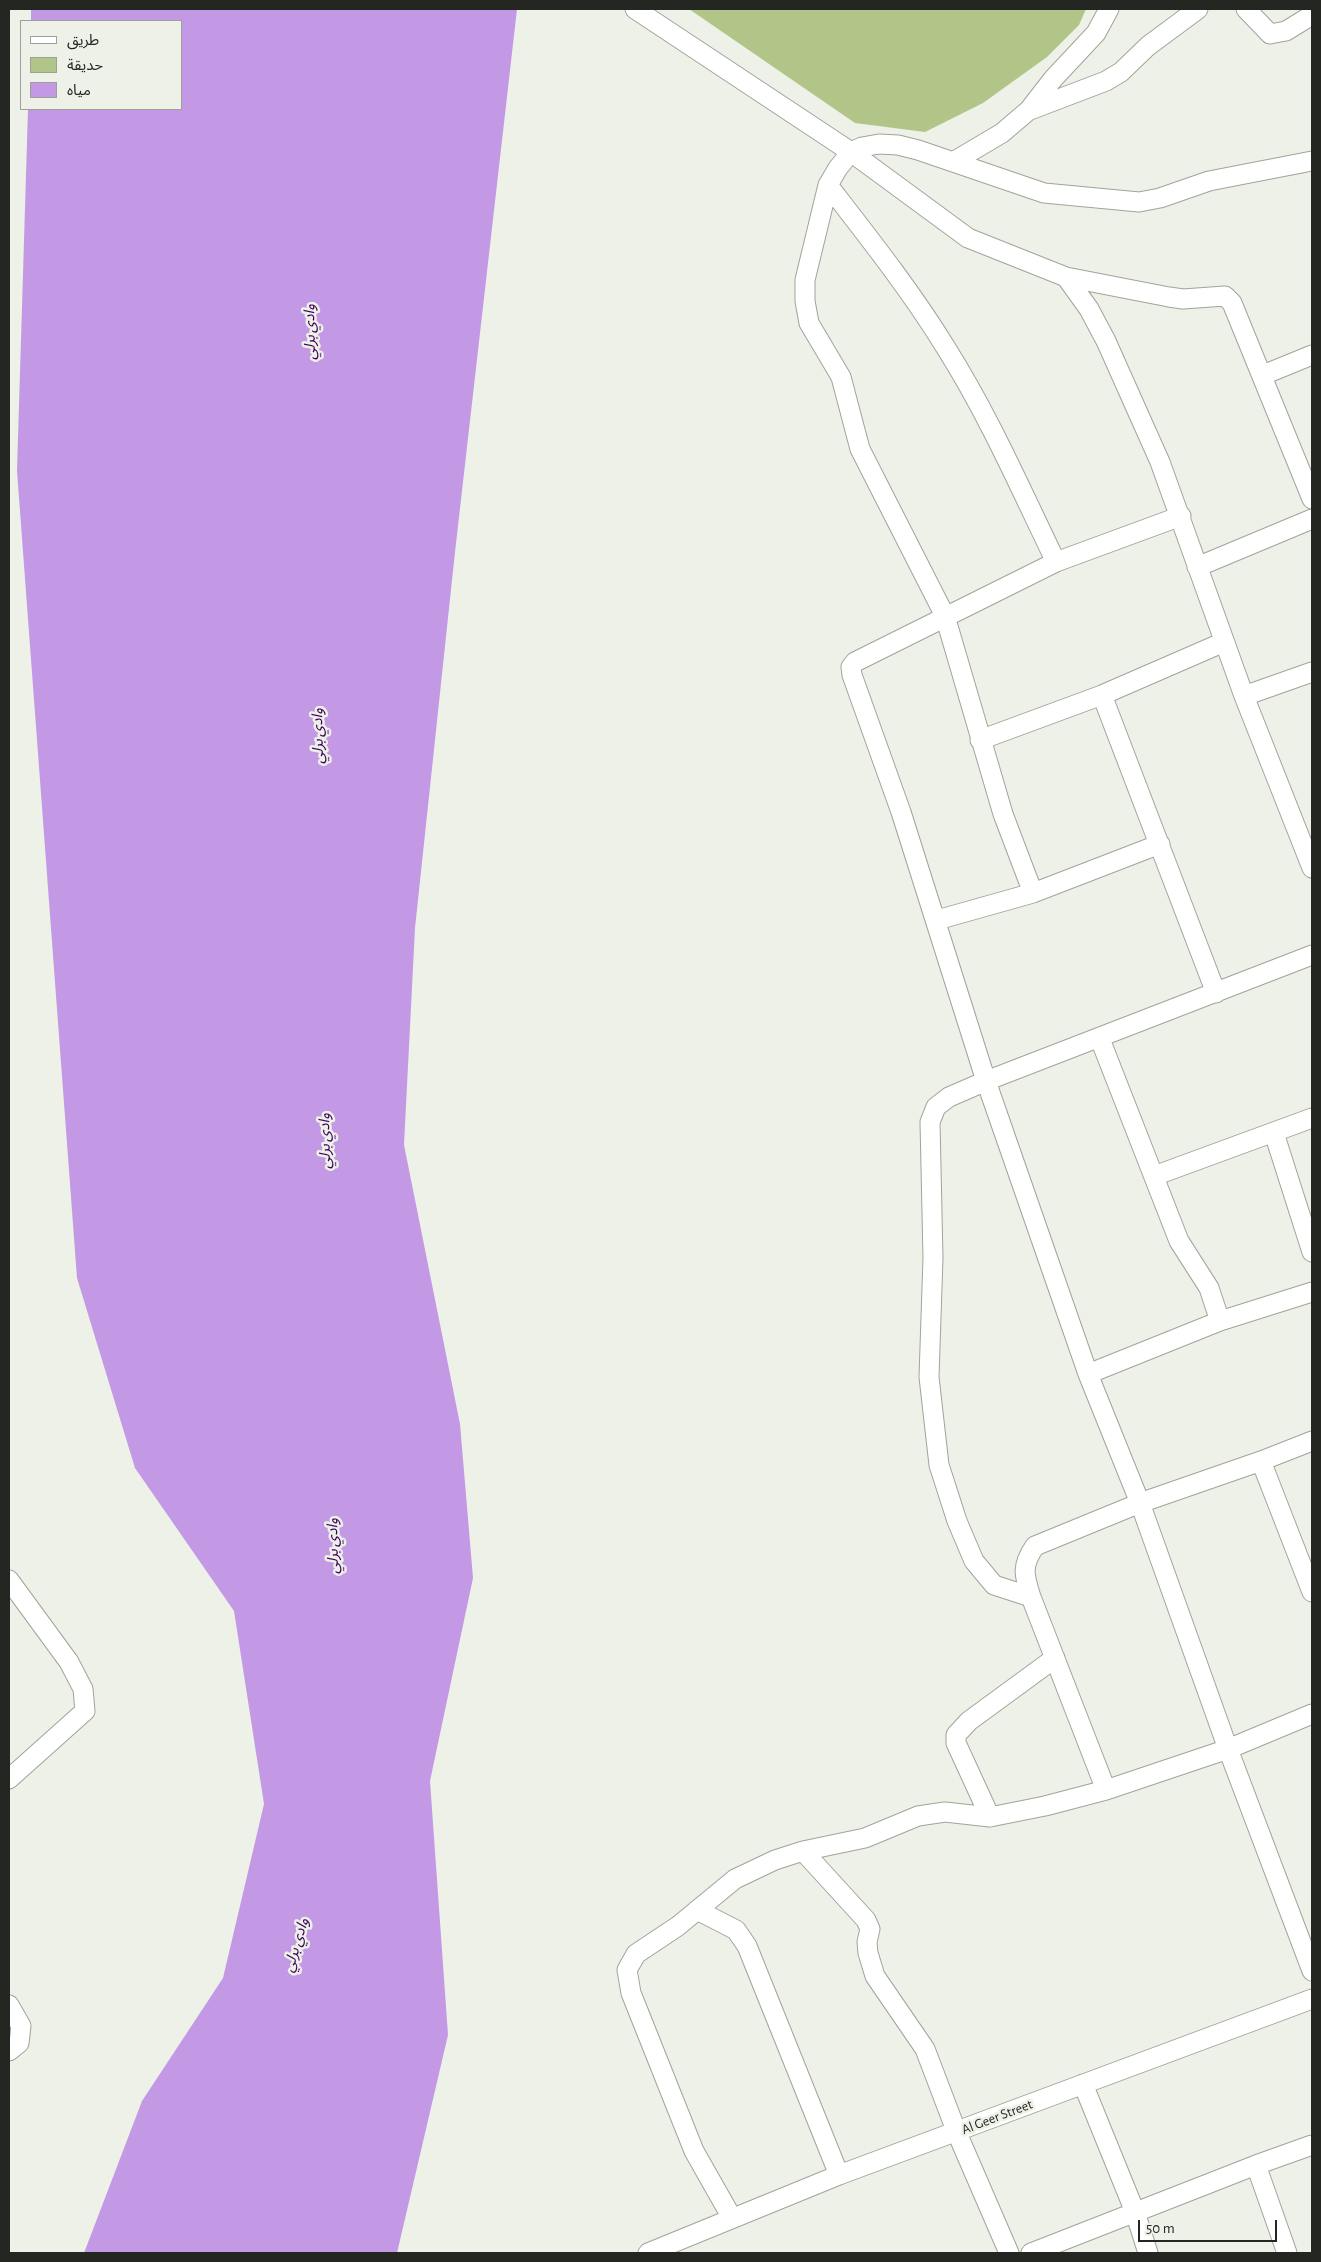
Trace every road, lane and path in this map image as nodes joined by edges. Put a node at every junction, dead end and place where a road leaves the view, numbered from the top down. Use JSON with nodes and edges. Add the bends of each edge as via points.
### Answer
{"nodes":[{"id":1,"x":634,"y":9,"type":"edge"},
{"id":2,"x":1109,"y":9,"type":"edge"},
{"id":3,"x":1198,"y":9,"type":"edge"},
{"id":4,"x":1246,"y":9,"type":"edge"},
{"id":5,"x":1312,"y":15,"type":"edge"},
{"id":6,"x":1029,"y":110,"type":"junction"},
{"id":7,"x":851,"y":152,"type":"junction"},
{"id":8,"x":1312,"y":161,"type":"edge"},
{"id":9,"x":953,"y":162,"type":"junction"},
{"id":10,"x":828,"y":185,"type":"junction"},
{"id":11,"x":1066,"y":277,"type":"junction"},
{"id":12,"x":1312,"y":355,"type":"edge"},
{"id":13,"x":1262,"y":374,"type":"junction"},
{"id":14,"x":1312,"y":499,"type":"edge"},
{"id":15,"x":1181,"y":516,"type":"junction"},
{"id":16,"x":1312,"y":519,"type":"edge"},
{"id":17,"x":1056,"y":562,"type":"junction"},
{"id":18,"x":1197,"y":567,"type":"junction"},
{"id":19,"x":945,"y":616,"type":"junction"},
{"id":20,"x":1224,"y":642,"type":"junction"},
{"id":21,"x":1312,"y":672,"type":"edge"},
{"id":22,"x":1102,"y":695,"type":"junction"},
{"id":23,"x":1244,"y":696,"type":"junction"},
{"id":24,"x":980,"y":740,"type":"junction"},
{"id":25,"x":1160,"y":844,"type":"junction"},
{"id":26,"x":1312,"y":868,"type":"edge"},
{"id":27,"x":1033,"y":893,"type":"junction"},
{"id":28,"x":936,"y":920,"type":"junction"},
{"id":29,"x":1312,"y":954,"type":"edge"},
{"id":30,"x":1216,"y":993,"type":"junction"},
{"id":31,"x":1100,"y":1039,"type":"junction"},
{"id":32,"x":986,"y":1081,"type":"junction"},
{"id":33,"x":1312,"y":1118,"type":"edge"},
{"id":34,"x":1274,"y":1133,"type":"junction"},
{"id":35,"x":1154,"y":1176,"type":"junction"},
{"id":36,"x":1312,"y":1252,"type":"edge"},
{"id":37,"x":1312,"y":1292,"type":"edge"},
{"id":38,"x":1220,"y":1321,"type":"junction"},
{"id":39,"x":1088,"y":1374,"type":"junction"},
{"id":40,"x":1312,"y":1440,"type":"edge"},
{"id":41,"x":1261,"y":1461,"type":"junction"},
{"id":42,"x":1140,"y":1503,"type":"junction"},
{"id":43,"x":9,"y":1580,"type":"edge"},
{"id":44,"x":1312,"y":1592,"type":"edge"},
{"id":45,"x":1031,"y":1597,"type":"junction"},
{"id":46,"x":1055,"y":1658,"type":"junction"},
{"id":47,"x":1312,"y":1714,"type":"edge"},
{"id":48,"x":1228,"y":1749,"type":"junction"},
{"id":49,"x":9,"y":1780,"type":"edge"},
{"id":50,"x":1106,"y":1790,"type":"junction"},
{"id":51,"x":990,"y":1817,"type":"junction"},
{"id":52,"x":803,"y":1851,"type":"junction"},
{"id":53,"x":698,"y":1910,"type":"junction"},
{"id":54,"x":1312,"y":1971,"type":"edge"},
{"id":55,"x":1312,"y":1999,"type":"edge"},
{"id":56,"x":9,"y":2006,"type":"edge"},
{"id":57,"x":9,"y":2051,"type":"edge"},
{"id":58,"x":1083,"y":2084,"type":"junction"},
{"id":59,"x":957,"y":2133,"type":"junction"},
{"id":60,"x":1312,"y":2145,"type":"edge"},
{"id":61,"x":1256,"y":2165,"type":"junction"},
{"id":62,"x":839,"y":2175,"type":"junction"},
{"id":63,"x":1135,"y":2212,"type":"junction"},
{"id":64,"x":732,"y":2218,"type":"junction"},
{"id":65,"x":685,"y":2247,"type":"edge"},
{"id":66,"x":648,"y":2253,"type":"edge"},
{"id":67,"x":1008,"y":2253,"type":"edge"},
{"id":68,"x":1031,"y":2253,"type":"edge"},
{"id":69,"x":1148,"y":2253,"type":"edge"},
{"id":70,"x":1286,"y":2253,"type":"edge"}],
"edges":[{"from":1,"to":7,"type":"street"},
{"from":2,"to":6,"type":"street","via":[[1096,33],[1053,78]]},
{"from":3,"to":6,"type":"street","via":[[1148,46],[1120,72]]},
{"from":4,"to":5,"type":"street","via":[[1270,34],[1286,31]]},
{"from":6,"to":9,"type":"street","via":[[1002,133]]},
{"from":7,"to":9,"type":"street","via":[[879,144],[898,145]]},
{"from":7,"to":10,"type":"street"},
{"from":7,"to":11,"type":"street","via":[[968,238]]},
{"from":8,"to":9,"type":"street","via":[[1209,181],[1140,202],[1044,193]]},
{"from":10,"to":17,"type":"street","via":[[904,284],[947,349]]},
{"from":10,"to":19,"type":"street","via":[[806,280],[805,301],[810,323],[841,377],[860,449],[869,470]]},
{"from":11,"to":13,"type":"street","via":[[1182,299],[1225,296],[1232,303]]},
{"from":11,"to":15,"type":"street","via":[[1089,309],[1134,399]]},
{"from":12,"to":13,"type":"street"},
{"from":13,"to":14,"type":"street"},
{"from":15,"to":17,"type":"street"},
{"from":15,"to":18,"type":"street"},
{"from":16,"to":18,"type":"street"},
{"from":17,"to":19,"type":"street"},
{"from":18,"to":20,"type":"street"},
{"from":19,"to":24,"type":"street"},
{"from":19,"to":28,"type":"street","via":[[889,643],[851,667]]},
{"from":20,"to":22,"type":"street"},
{"from":20,"to":23,"type":"street"},
{"from":21,"to":23,"type":"street"},
{"from":22,"to":24,"type":"street"},
{"from":22,"to":25,"type":"street"},
{"from":23,"to":26,"type":"street"},
{"from":24,"to":27,"type":"street"},
{"from":25,"to":27,"type":"street"},
{"from":25,"to":30,"type":"street"},
{"from":27,"to":28,"type":"street"},
{"from":28,"to":32,"type":"street"},
{"from":29,"to":30,"type":"street"},
{"from":30,"to":31,"type":"street"},
{"from":31,"to":32,"type":"street"},
{"from":31,"to":35,"type":"street"},
{"from":32,"to":39,"type":"street"},
{"from":32,"to":45,"type":"street","via":[[949,1097],[936,1107],[930,1122],[933,1258],[929,1377],[942,1474],[974,1561],[994,1585]]},
{"from":33,"to":34,"type":"street"},
{"from":34,"to":35,"type":"street"},
{"from":34,"to":36,"type":"street"},
{"from":35,"to":38,"type":"street","via":[[1179,1241],[1209,1288]]},
{"from":37,"to":38,"type":"street"},
{"from":38,"to":39,"type":"street"},
{"from":39,"to":42,"type":"street"},
{"from":40,"to":41,"type":"street"},
{"from":41,"to":42,"type":"street"},
{"from":41,"to":44,"type":"street"},
{"from":42,"to":45,"type":"street","via":[[1035,1546],[1026,1558],[1024,1575]]},
{"from":42,"to":48,"type":"street"},
{"from":43,"to":49,"type":"street","via":[[69,1662],[83,1689],[85,1711]]},
{"from":45,"to":46,"type":"street"},
{"from":46,"to":50,"type":"street"},
{"from":46,"to":51,"type":"street","via":[[969,1721],[956,1735],[956,1743]]},
{"from":47,"to":48,"type":"street"},
{"from":48,"to":50,"type":"street"},
{"from":48,"to":54,"type":"street"},
{"from":50,"to":51,"type":"street"},
{"from":51,"to":52,"type":"street","via":[[945,1812],[918,1816],[864,1838]]},
{"from":52,"to":53,"type":"street","via":[[735,1879]]},
{"from":52,"to":59,"type":"street","via":[[866,1920],[870,1929],[868,1953],[875,1976],[925,2049]]},
{"from":53,"to":62,"type":"street","via":[[736,1930],[747,1946]]},
{"from":53,"to":64,"type":"street","via":[[636,1954],[627,1970],[631,1992],[694,2151]]},
{"from":55,"to":58,"type":"street","name":"Al Geer Street"},
{"from":56,"to":57,"type":"street","via":[[21,2026],[19,2043]]},
{"from":58,"to":59,"type":"street","name":"Al Geer Street"},
{"from":58,"to":63,"type":"street"},
{"from":59,"to":62,"type":"street","name":"Al Geer Street"},
{"from":59,"to":67,"type":"street"},
{"from":60,"to":61,"type":"street"},
{"from":61,"to":63,"type":"street"},
{"from":61,"to":70,"type":"street"},
{"from":62,"to":64,"type":"street","name":"Al Geer Street"},
{"from":63,"to":68,"type":"street"},
{"from":63,"to":69,"type":"street"},
{"from":64,"to":65,"type":"street","name":"Al Geer Street"},
{"from":65,"to":66,"type":"street","name":"Al Geer Street"}]}
